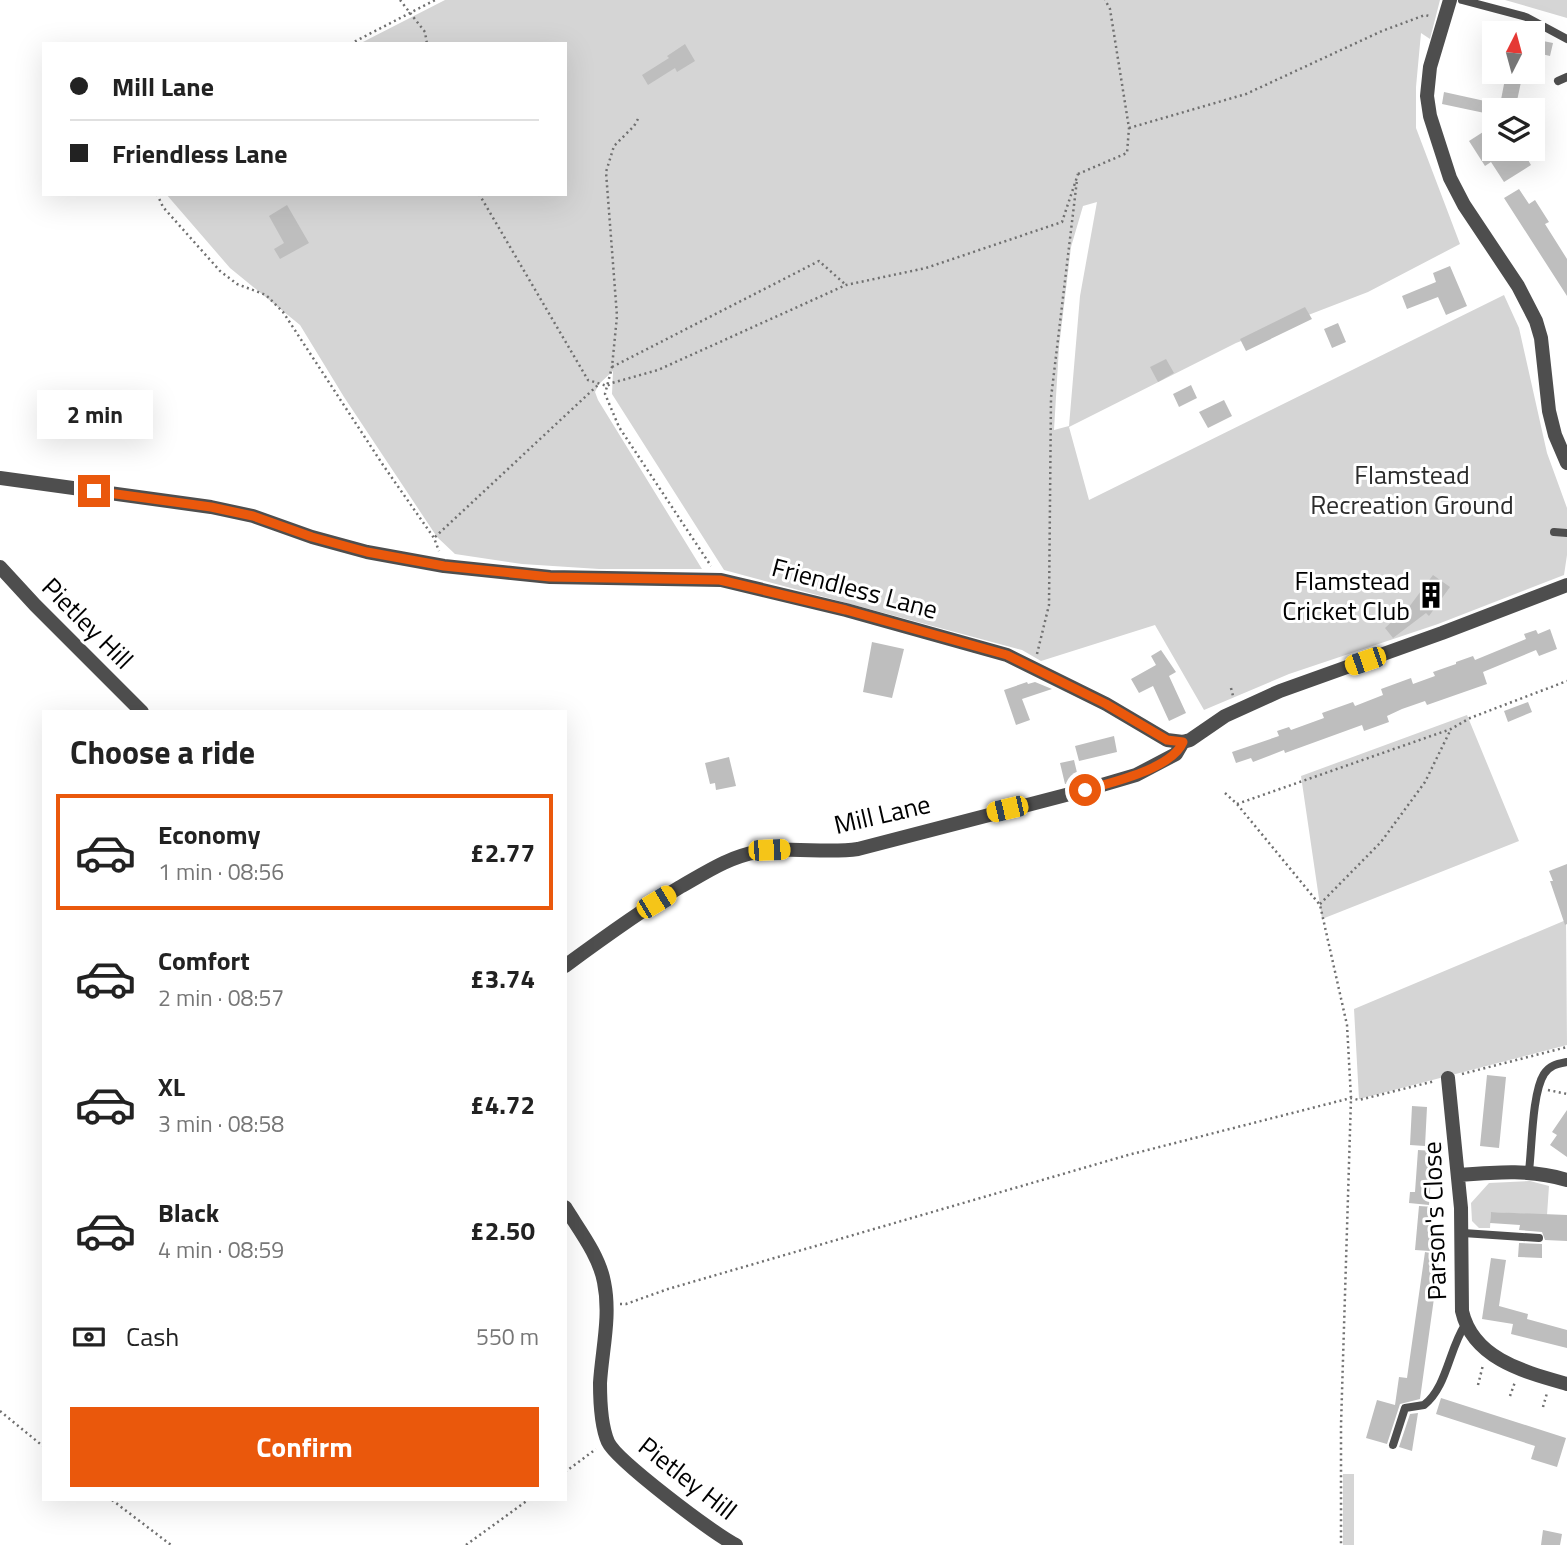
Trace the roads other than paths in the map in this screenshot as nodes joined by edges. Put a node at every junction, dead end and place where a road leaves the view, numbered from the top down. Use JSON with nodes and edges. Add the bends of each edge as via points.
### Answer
{"nodes":[{"id":1,"x":1450,"y":0,"type":"edge"},
{"id":2,"x":1462,"y":0,"type":"edge"},
{"id":3,"x":1567,"y":39,"type":"edge"},
{"id":4,"x":1567,"y":77,"type":"edge"},
{"id":5,"x":1558,"y":81,"type":"dead end"},
{"id":6,"x":1565,"y":454,"type":"edge"},
{"id":7,"x":0,"y":478,"type":"edge"},
{"id":8,"x":1554,"y":533,"type":"dead end"},
{"id":9,"x":1567,"y":533,"type":"edge"},
{"id":10,"x":0,"y":566,"type":"edge"},
{"id":11,"x":1567,"y":585,"type":"edge"},
{"id":12,"x":140,"y":710,"type":"edge"},
{"id":13,"x":1183,"y":742,"type":"junction"},
{"id":14,"x":567,"y":964,"type":"edge"},
{"id":15,"x":1567,"y":1062,"type":"edge"},
{"id":16,"x":1448,"y":1077,"type":"dead end"},
{"id":17,"x":1529,"y":1171,"type":"junction"},
{"id":18,"x":1459,"y":1175,"type":"junction"},
{"id":19,"x":1567,"y":1180,"type":"edge"},
{"id":20,"x":567,"y":1209,"type":"edge"},
{"id":21,"x":1463,"y":1233,"type":"junction"},
{"id":22,"x":1539,"y":1238,"type":"dead end"},
{"id":23,"x":1465,"y":1325,"type":"junction"},
{"id":24,"x":1567,"y":1384,"type":"edge"},
{"id":25,"x":1393,"y":1445,"type":"dead end"},
{"id":26,"x":736,"y":1545,"type":"edge"}],
"edges":[{"from":1,"to":6,"type":"street","via":[[1430,67],[1430,116],[1464,205],[1536,320],[1549,411]]},
{"from":2,"to":3,"type":"lane","via":[[1526,17]]},
{"from":4,"to":5,"type":"lane"},
{"from":7,"to":13,"type":"street","name":"Friendless Lane","via":[[211,507],[367,552],[444,566],[550,577],[720,580],[1007,655],[1167,740]]},
{"from":8,"to":9,"type":"lane"},
{"from":10,"to":12,"type":"street","name":"Pietley Hill"},
{"from":11,"to":13,"type":"street","via":[[1280,691]]},
{"from":13,"to":14,"type":"street","name":"Mill Lane","via":[[1176,754],[1136,775],[858,849],[769,850],[735,857],[636,914]]},
{"from":15,"to":17,"type":"lane","via":[[1554,1064],[1538,1088]]},
{"from":16,"to":18,"type":"street","name":"Parson's Close"},
{"from":17,"to":18,"type":"street"},
{"from":17,"to":19,"type":"street"},
{"from":18,"to":21,"type":"street","name":"Parson's Close"},
{"from":20,"to":26,"type":"street","name":"Pietley Hill","via":[[604,1279],[608,1303],[600,1385],[607,1441],[652,1484]]},
{"from":21,"to":22,"type":"lane"},
{"from":21,"to":23,"type":"street","name":"Parson's Close"},
{"from":23,"to":24,"type":"street","name":"Parson's Close","via":[[1506,1364]]},
{"from":23,"to":25,"type":"lane","via":[[1436,1391],[1424,1405],[1405,1408]]}]}
